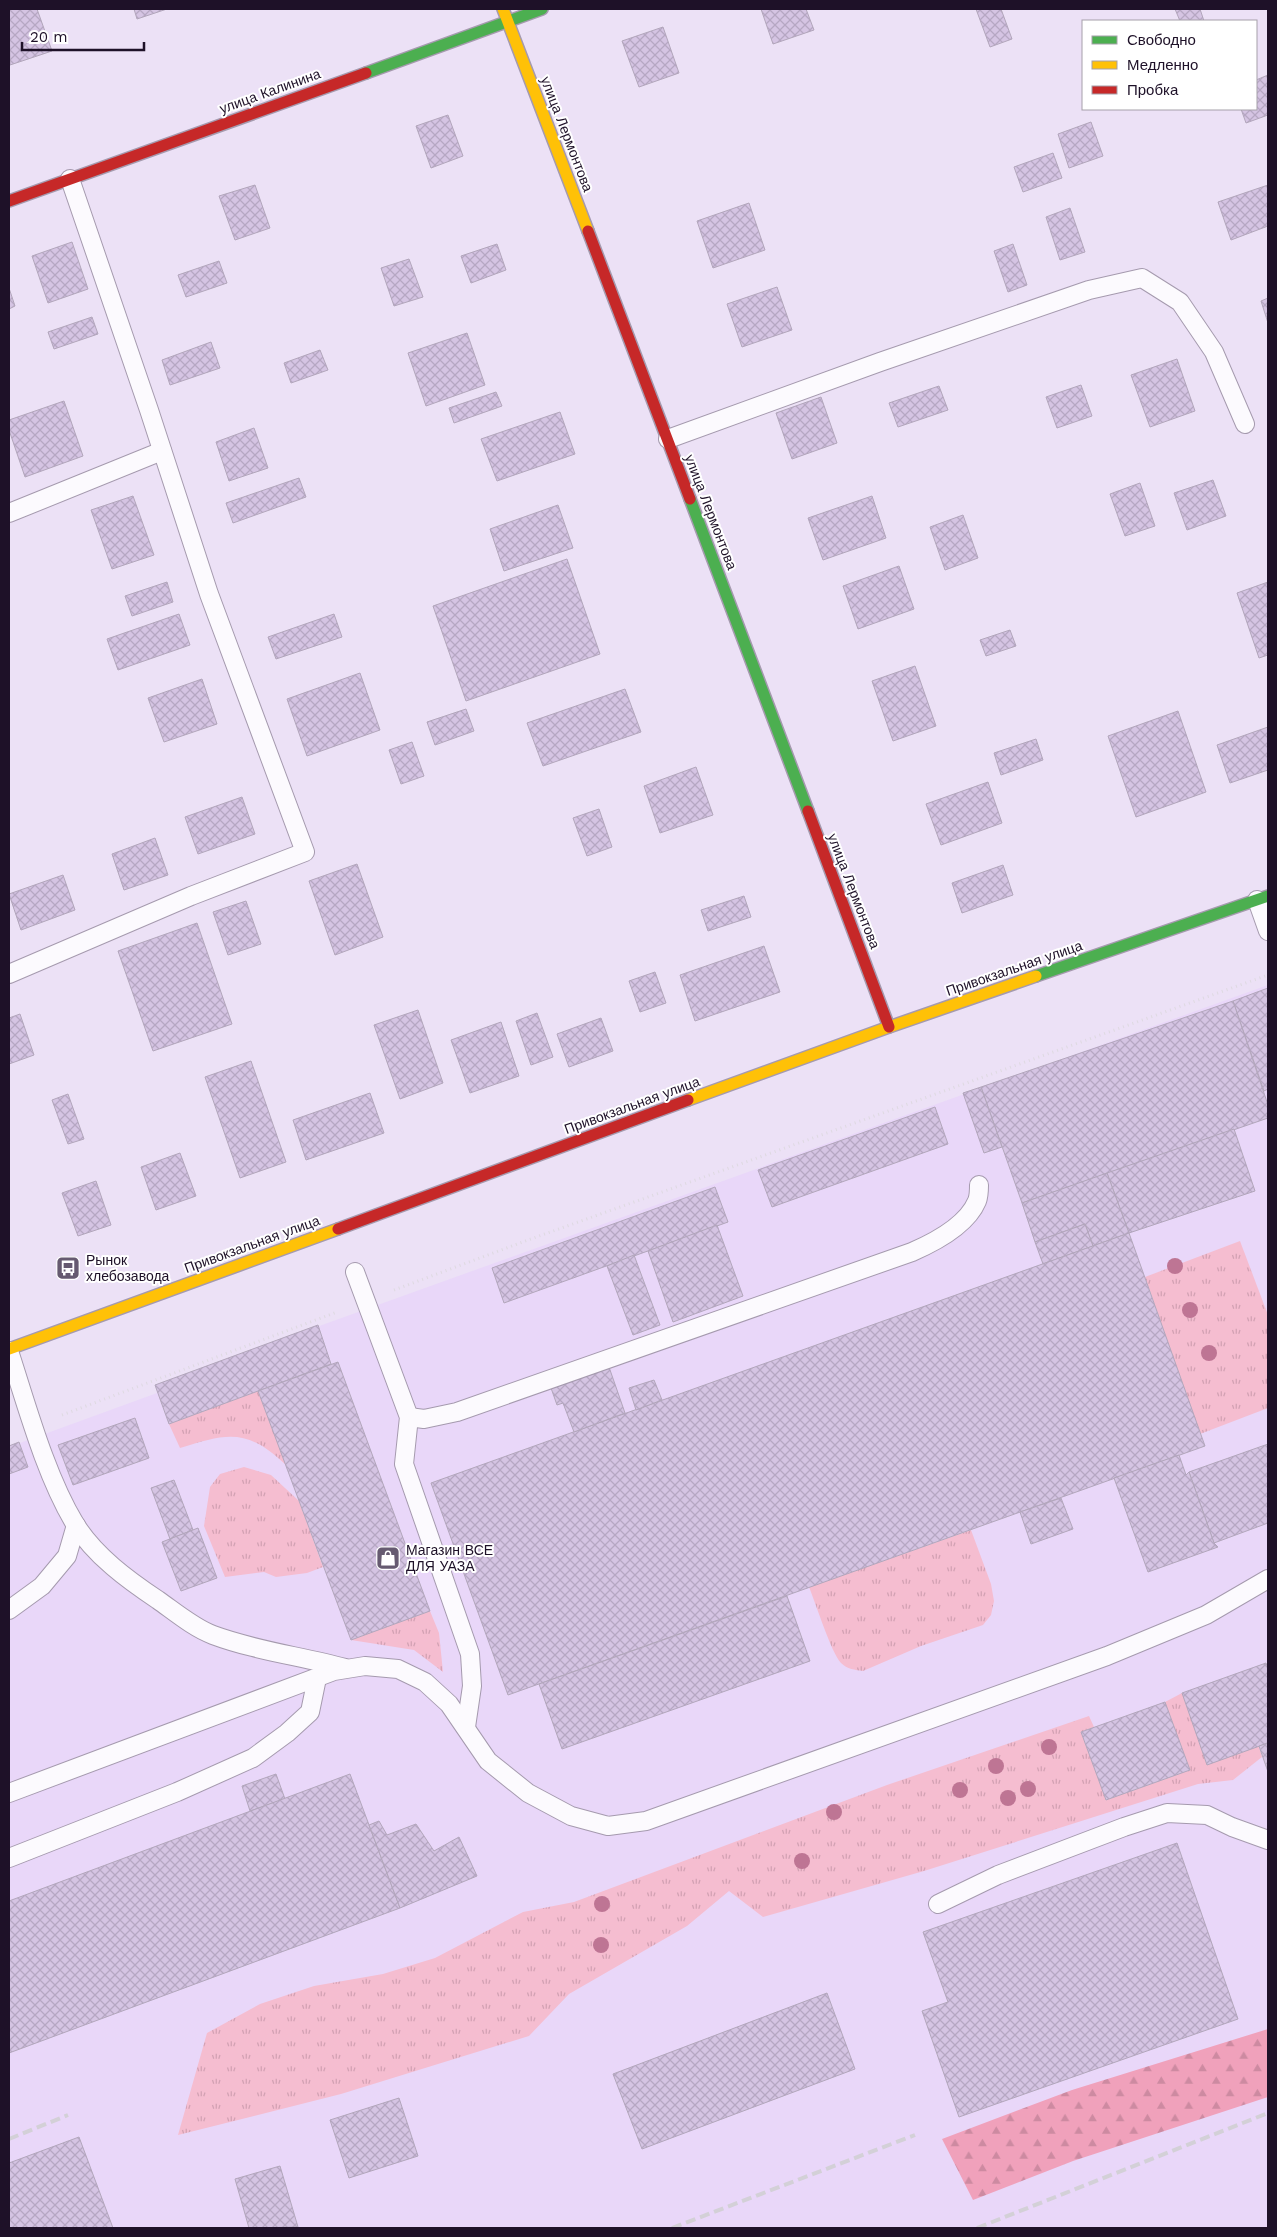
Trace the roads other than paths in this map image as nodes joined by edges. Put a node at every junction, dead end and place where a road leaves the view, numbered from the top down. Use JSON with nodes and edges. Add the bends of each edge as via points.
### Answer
{"nodes":[{"id":1,"x":503,"y":9,"type":"edge"},
{"id":2,"x":542,"y":9,"type":"edge"},
{"id":3,"x":508,"y":21,"type":"junction"},
{"id":4,"x":70,"y":179,"type":"junction"},
{"id":5,"x":9,"y":201,"type":"edge"},
{"id":6,"x":1245,"y":424,"type":"dead end"},
{"id":7,"x":668,"y":439,"type":"junction"},
{"id":8,"x":162,"y":451,"type":"junction"},
{"id":9,"x":9,"y":513,"type":"edge"},
{"id":10,"x":1263,"y":898,"type":"edge"},
{"id":11,"x":1268,"y":931,"type":"edge"},
{"id":12,"x":9,"y":974,"type":"edge"},
{"id":13,"x":889,"y":1027,"type":"junction"},
{"id":14,"x":979,"y":1185,"type":"dead end"},
{"id":15,"x":355,"y":1272,"type":"dead end"},
{"id":16,"x":9,"y":1350,"type":"edge"},
{"id":17,"x":409,"y":1417,"type":"junction"},
{"id":18,"x":76,"y":1525,"type":"junction"},
{"id":19,"x":1268,"y":1579,"type":"edge"},
{"id":20,"x":9,"y":1610,"type":"edge"},
{"id":21,"x":348,"y":1669,"type":"junction"},
{"id":22,"x":317,"y":1678,"type":"junction"},
{"id":23,"x":466,"y":1727,"type":"junction"},
{"id":24,"x":9,"y":1793,"type":"edge"},
{"id":25,"x":1268,"y":1840,"type":"edge"},
{"id":26,"x":9,"y":1858,"type":"edge"},
{"id":27,"x":938,"y":1904,"type":"dead end"}],
"edges":[{"from":1,"to":3,"type":"street","name":"улица Лермонтова"},
{"from":2,"to":3,"type":"street","name":"улица Калинина"},
{"from":3,"to":4,"type":"street","name":"улица Калинина"},
{"from":3,"to":7,"type":"street","name":"улица Лермонтова"},
{"from":4,"to":5,"type":"street","name":"улица Калинина"},
{"from":4,"to":8,"type":"lane"},
{"from":6,"to":7,"type":"lane","via":[[1214,352],[1180,302],[1142,278],[1080,293]]},
{"from":7,"to":13,"type":"street","name":"улица Лермонтова"},
{"from":8,"to":9,"type":"lane"},
{"from":8,"to":12,"type":"lane","via":[[209,594],[305,852],[191,896]]},
{"from":10,"to":11,"type":"lane"},
{"from":10,"to":13,"type":"street","name":"Привокзальная улица"},
{"from":13,"to":16,"type":"street","name":"Привокзальная улица"},
{"from":14,"to":17,"type":"lane","via":[[977,1201],[963,1219],[939,1241],[912,1252],[457,1412],[424,1419]]},
{"from":15,"to":17,"type":"lane"},
{"from":16,"to":18,"type":"lane","via":[[58,1489]]},
{"from":17,"to":23,"type":"lane","via":[[404,1464],[470,1654],[472,1686]]},
{"from":18,"to":20,"type":"lane","via":[[67,1556],[42,1586]]},
{"from":18,"to":21,"type":"lane","via":[[128,1580],[211,1634],[255,1649]]},
{"from":19,"to":23,"type":"lane","via":[[1206,1615],[1107,1656],[646,1822],[608,1826],[571,1816],[528,1793],[488,1761]]},
{"from":21,"to":22,"type":"lane"},
{"from":21,"to":23,"type":"lane","via":[[365,1666],[398,1669],[425,1682],[449,1704]]},
{"from":22,"to":24,"type":"lane"},
{"from":22,"to":26,"type":"lane","via":[[310,1712],[253,1758],[177,1792]]},
{"from":25,"to":27,"type":"lane","via":[[1207,1815],[1167,1813],[1124,1826],[998,1875]]}]}
